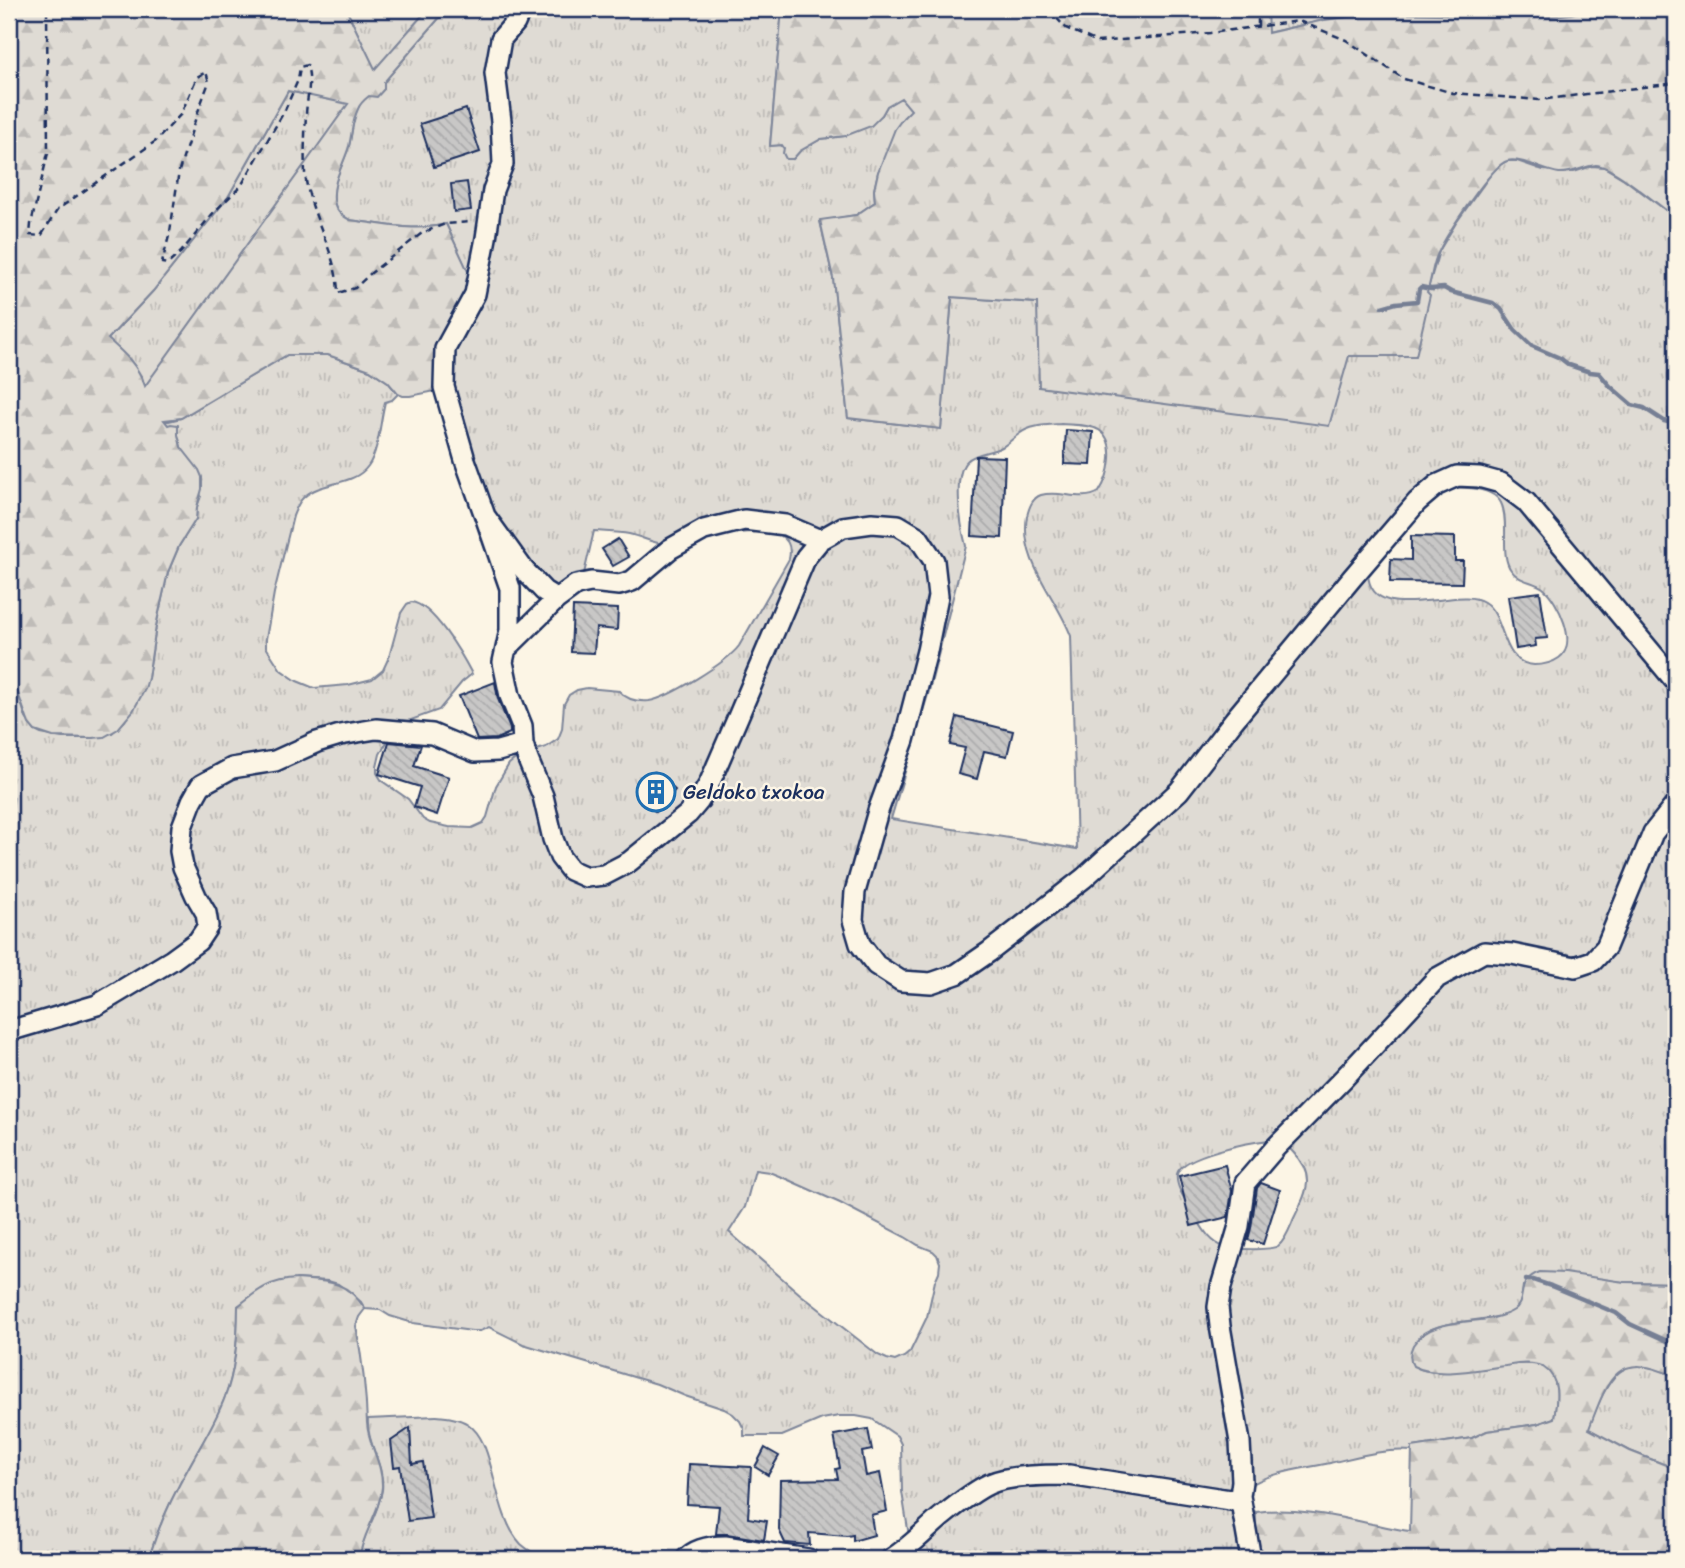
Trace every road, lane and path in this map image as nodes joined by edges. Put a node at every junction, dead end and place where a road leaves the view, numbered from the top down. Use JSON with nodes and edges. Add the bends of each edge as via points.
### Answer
{"nodes":[{"id":1,"x":47,"y":9,"type":"edge"},
{"id":2,"x":521,"y":9,"type":"edge"},
{"id":3,"x":1048,"y":9,"type":"edge"},
{"id":4,"x":1258,"y":9,"type":"edge"},
{"id":5,"x":1258,"y":27,"type":"junction"},
{"id":6,"x":1676,"y":83,"type":"edge"},
{"id":7,"x":488,"y":221,"type":"junction"},
{"id":8,"x":485,"y":516,"type":"junction"},
{"id":9,"x":820,"y":540,"type":"junction"},
{"id":10,"x":557,"y":598,"type":"junction"},
{"id":11,"x":506,"y":649,"type":"junction"},
{"id":12,"x":1676,"y":682,"type":"edge"},
{"id":13,"x":523,"y":744,"type":"junction"},
{"id":14,"x":1676,"y":804,"type":"edge"},
{"id":15,"x":9,"y":1031,"type":"edge"},
{"id":16,"x":1240,"y":1496,"type":"junction"},
{"id":17,"x":686,"y":1559,"type":"edge"},
{"id":18,"x":808,"y":1559,"type":"edge"},
{"id":19,"x":891,"y":1559,"type":"edge"},
{"id":20,"x":1251,"y":1559,"type":"edge"}],
"edges":[{"from":1,"to":7,"type":"path","via":[[48,153],[30,235],[41,236],[58,209],[156,141],[181,114],[197,77],[206,72],[209,82],[179,171],[162,263],[168,264],[241,186],[285,110],[300,67],[307,65],[306,174],[338,275],[338,293],[355,288],[422,233],[445,224]]},
{"from":2,"to":7,"type":"street","via":[[501,39],[495,73],[503,164]]},
{"from":3,"to":5,"type":"path","via":[[1066,28],[1097,42]]},
{"from":4,"to":5,"type":"path"},
{"from":5,"to":6,"type":"path","via":[[1299,21],[1346,40],[1404,79],[1453,93],[1539,100]]},
{"from":7,"to":8,"type":"street","via":[[475,294],[445,349],[444,387]]},
{"from":8,"to":10,"type":"street","via":[[524,570]]},
{"from":8,"to":11,"type":"street","via":[[510,588]]},
{"from":9,"to":10,"type":"street","via":[[785,525],[744,520],[704,530],[670,549],[632,581],[584,583]]},
{"from":9,"to":12,"type":"street","via":[[843,527],[898,525],[918,537],[934,561],[938,596],[927,652],[904,740],[877,811],[852,919],[860,944],[876,965],[901,982],[931,983],[957,974],[1084,877],[1150,819],[1417,502],[1457,476],[1501,483],[1526,502]]},
{"from":9,"to":13,"type":"street","via":[[806,557],[699,801],[629,862],[604,875],[586,877],[559,858]]},
{"from":10,"to":11,"type":"street"},
{"from":11,"to":13,"type":"street","via":[[503,662]]},
{"from":13,"to":15,"type":"street","via":[[475,752],[432,734],[376,729],[328,738],[275,761],[232,768],[209,780],[192,801],[182,827],[180,851],[206,913],[208,926],[198,941],[97,1005]]},
{"from":14,"to":16,"type":"street","via":[[1653,834],[1606,947],[1593,961],[1575,967],[1484,952],[1437,978],[1245,1183],[1218,1307],[1240,1442]]},
{"from":16,"to":19,"type":"street","via":[[1230,1500],[1069,1475],[1011,1479],[990,1483],[970,1496]]},
{"from":16,"to":20,"type":"street"},
{"from":17,"to":18,"type":"street","via":[[712,1546],[725,1546]]}]}
